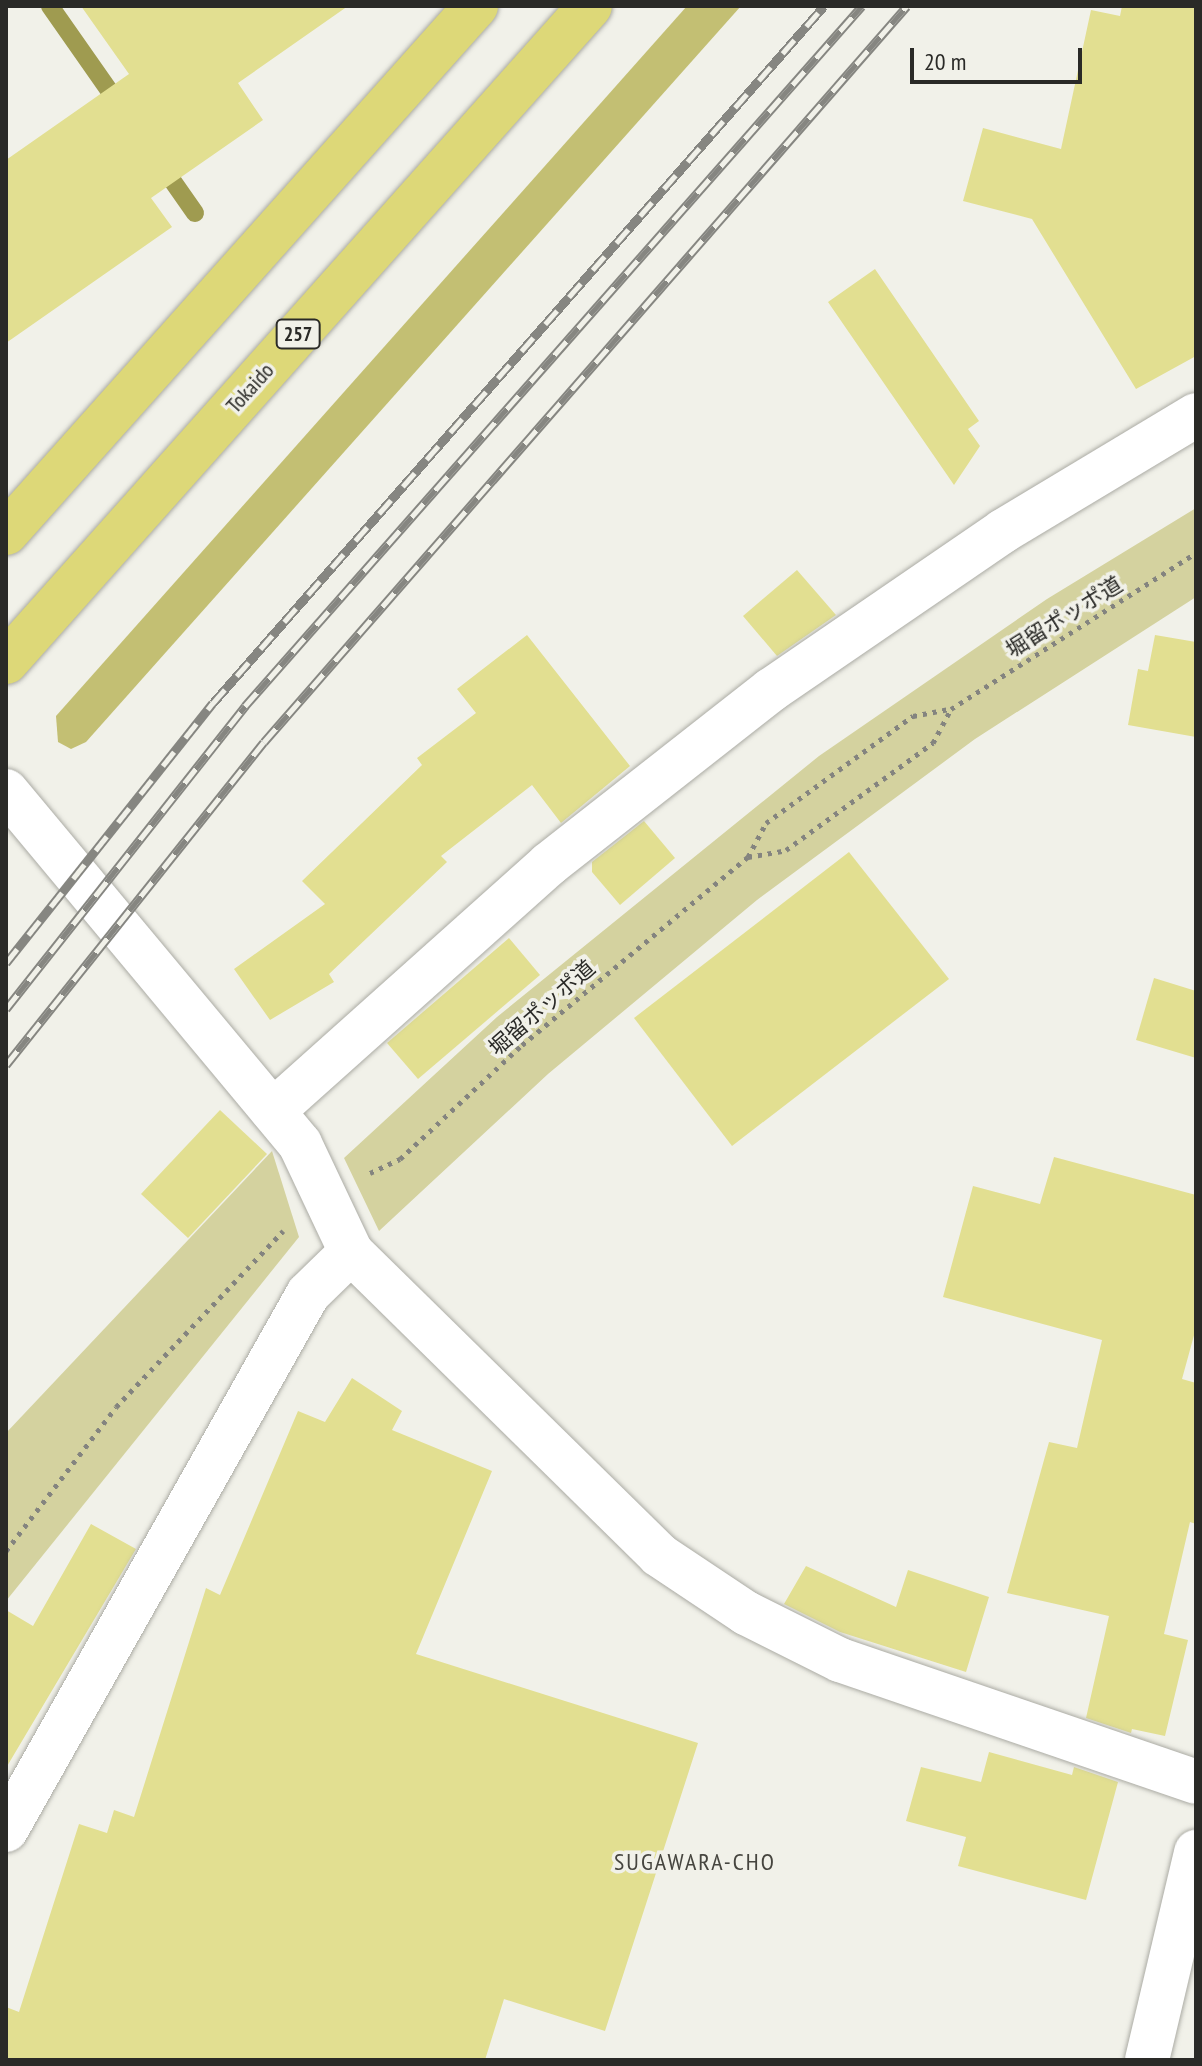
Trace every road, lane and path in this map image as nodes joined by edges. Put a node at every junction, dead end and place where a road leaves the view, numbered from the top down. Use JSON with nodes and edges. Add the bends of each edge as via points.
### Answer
{"nodes":[{"id":1,"x":476,"y":6,"type":"edge"},
{"id":2,"x":590,"y":6,"type":"edge"},
{"id":3,"x":1196,"y":415,"type":"edge"},
{"id":4,"x":6,"y":533,"type":"edge"},
{"id":5,"x":1196,"y":553,"type":"edge"},
{"id":6,"x":6,"y":662,"type":"edge"},
{"id":7,"x":951,"y":709,"type":"junction"},
{"id":8,"x":6,"y":791,"type":"edge"},
{"id":9,"x":748,"y":857,"type":"junction"},
{"id":10,"x":273,"y":1111,"type":"junction"},
{"id":11,"x":357,"y":1179,"type":"dead end"},
{"id":12,"x":291,"y":1227,"type":"dead end"},
{"id":13,"x":351,"y":1252,"type":"junction"},
{"id":14,"x":6,"y":1551,"type":"edge"},
{"id":15,"x":1196,"y":1782,"type":"edge"},
{"id":16,"x":6,"y":1830,"type":"edge"},
{"id":17,"x":1196,"y":1852,"type":"edge"},
{"id":18,"x":1147,"y":2060,"type":"edge"}],
"edges":[{"from":1,"to":4,"type":"highway"},
{"from":2,"to":6,"type":"highway","name":"Tokaido","number":"257"},
{"from":3,"to":10,"type":"street","via":[[1003,531],[771,690],[549,864]]},
{"from":5,"to":7,"type":"path","name":"堀留ポッポ道"},
{"from":7,"to":9,"type":"path","name":"堀留ポッポ道","via":[[933,743],[859,797],[786,850]]},
{"from":7,"to":9,"type":"path","name":"堀留ポッポ道","via":[[913,716],[876,742],[766,823]]},
{"from":8,"to":10,"type":"street"},
{"from":9,"to":11,"type":"path","name":"堀留ポッポ道","via":[[534,1035],[400,1159]]},
{"from":10,"to":13,"type":"street","via":[[300,1144]]},
{"from":12,"to":14,"type":"path","via":[[116,1407]]},
{"from":13,"to":15,"type":"street","via":[[619,1521],[724,1599],[840,1660]]},
{"from":13,"to":16,"type":"street","via":[[308,1294]]},
{"from":17,"to":18,"type":"street"}]}
